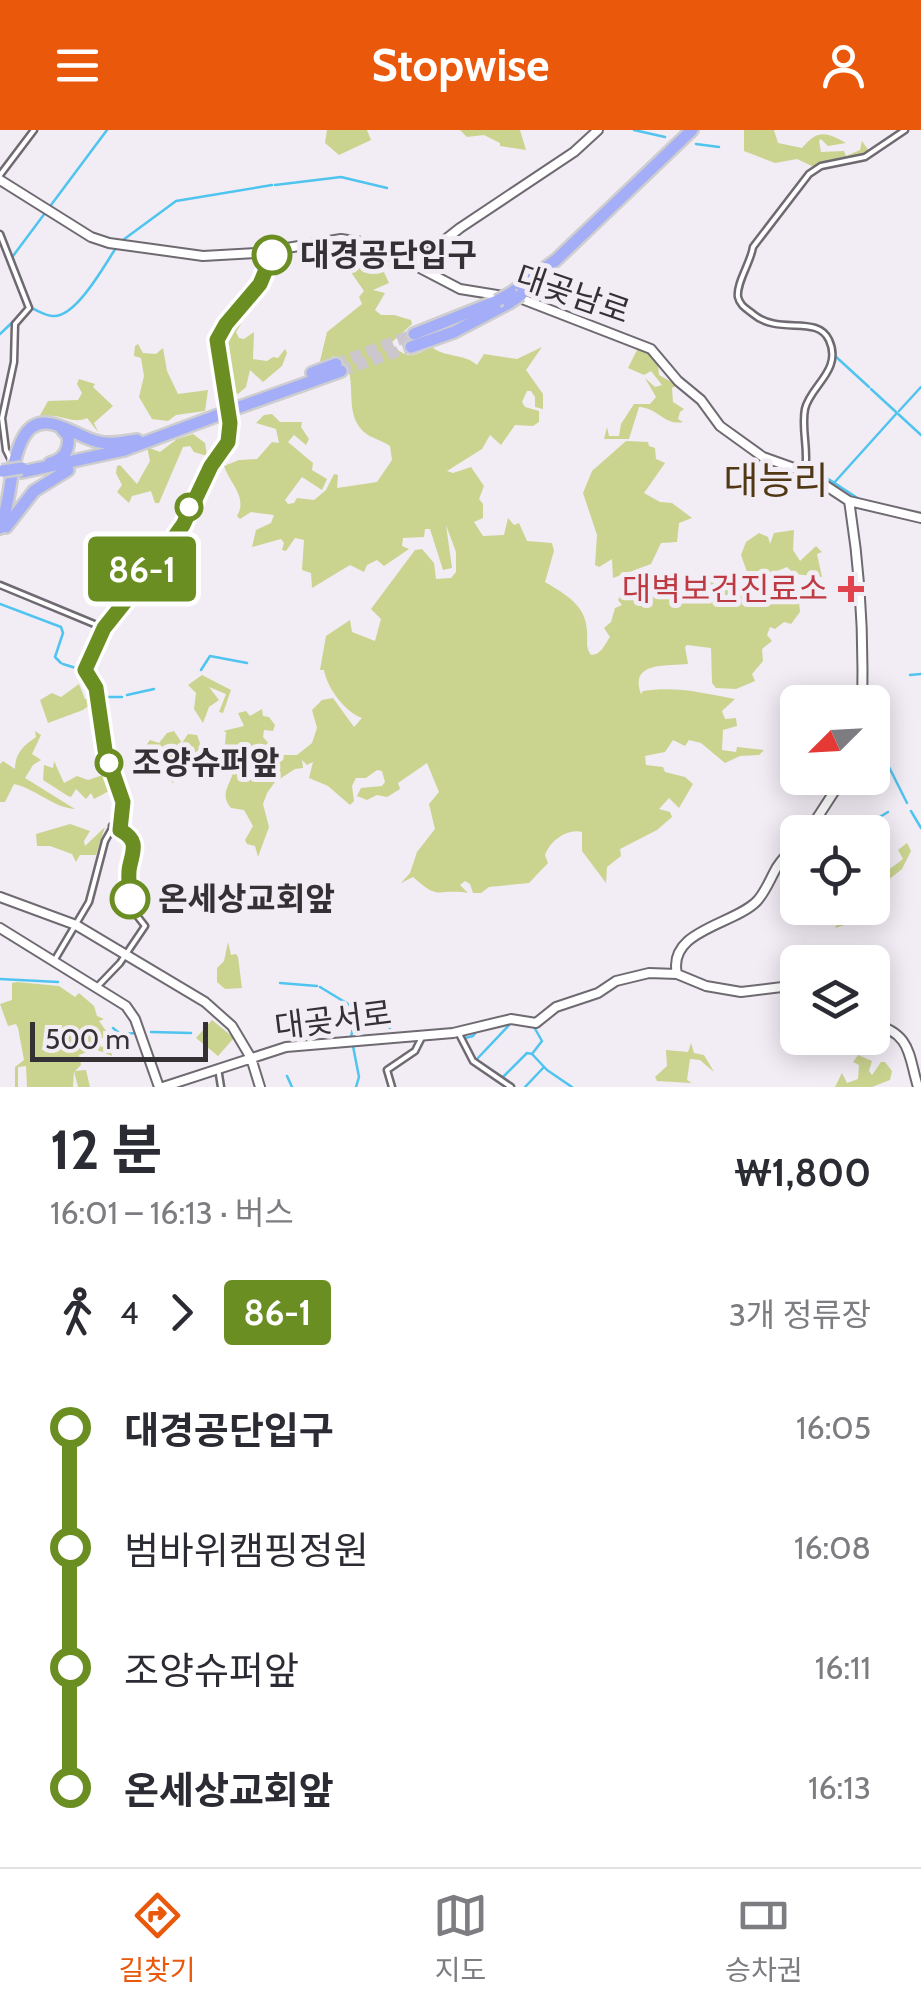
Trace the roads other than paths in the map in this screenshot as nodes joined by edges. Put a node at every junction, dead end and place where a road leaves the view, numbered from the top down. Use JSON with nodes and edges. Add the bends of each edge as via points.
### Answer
{"nodes":[{"id":1,"x":34,"y":130,"type":"edge"},
{"id":2,"x":598,"y":130,"type":"edge"},
{"id":3,"x":695,"y":130,"type":"edge"},
{"id":4,"x":905,"y":130,"type":"edge"},
{"id":5,"x":1,"y":175,"type":"edge"},
{"id":6,"x":0,"y":234,"type":"edge"},
{"id":7,"x":272,"y":250,"type":"junction"},
{"id":8,"x":428,"y":251,"type":"junction"},
{"id":9,"x":399,"y":256,"type":"junction"},
{"id":10,"x":414,"y":265,"type":"junction"},
{"id":11,"x":431,"y":274,"type":"junction"},
{"id":12,"x":412,"y":341,"type":"tunnel mouth"},
{"id":13,"x":338,"y":368,"type":"tunnel mouth"},
{"id":14,"x":228,"y":409,"type":"junction"},
{"id":15,"x":137,"y":440,"type":"junction"},
{"id":16,"x":124,"y":450,"type":"junction"},
{"id":17,"x":42,"y":464,"type":"junction"},
{"id":18,"x":19,"y":467,"type":"junction"},
{"id":19,"x":804,"y":472,"type":"junction"},
{"id":20,"x":1,"y":474,"type":"edge"},
{"id":21,"x":852,"y":507,"type":"junction"},
{"id":22,"x":921,"y":518,"type":"edge"},
{"id":23,"x":0,"y":532,"type":"edge"},
{"id":24,"x":0,"y":584,"type":"edge"},
{"id":25,"x":104,"y":628,"type":"junction"},
{"id":26,"x":863,"y":685,"type":"edge"},
{"id":27,"x":122,"y":812,"type":"junction"},
{"id":28,"x":112,"y":826,"type":"junction"},
{"id":29,"x":120,"y":830,"type":"junction"},
{"id":30,"x":780,"y":863,"type":"edge"},
{"id":31,"x":0,"y":896,"type":"edge"},
{"id":32,"x":76,"y":925,"type":"junction"},
{"id":33,"x":0,"y":928,"type":"edge"},
{"id":34,"x":127,"y":954,"type":"junction"},
{"id":35,"x":54,"y":961,"type":"junction"},
{"id":36,"x":678,"y":974,"type":"junction"},
{"id":37,"x":780,"y":987,"type":"edge"},
{"id":38,"x":96,"y":988,"type":"junction"},
{"id":39,"x":890,"y":1029,"type":"edge"},
{"id":40,"x":458,"y":1032,"type":"junction"},
{"id":41,"x":422,"y":1035,"type":"junction"},
{"id":42,"x":251,"y":1058,"type":"junction"},
{"id":43,"x":218,"y":1068,"type":"junction"},
{"id":44,"x":161,"y":1087,"type":"edge"},
{"id":45,"x":221,"y":1087,"type":"edge"},
{"id":46,"x":260,"y":1087,"type":"edge"},
{"id":47,"x":392,"y":1087,"type":"edge"},
{"id":48,"x":512,"y":1087,"type":"edge"},
{"id":49,"x":918,"y":1087,"type":"edge"}],
"edges":[{"from":1,"to":5,"type":"street"},
{"from":2,"to":8,"type":"street"},
{"from":3,"to":12,"type":"highway","via":[[637,191],[510,298],[454,332]]},
{"from":4,"to":19,"type":"street","via":[[866,157],[812,171],[753,246],[738,293],[762,322],[811,326],[829,340],[830,363],[805,409]]},
{"from":5,"to":7,"type":"street","name":"대곶남로","via":[[109,243],[196,256]]},
{"from":6,"to":18,"type":"street","via":[[29,308],[15,324],[2,418],[6,450]]},
{"from":7,"to":9,"type":"street","name":"대곶남로","via":[[349,239]]},
{"from":7,"to":25,"type":"street","via":[[260,284],[217,340],[228,442],[183,525],[144,566]]},
{"from":8,"to":9,"type":"street","via":[[413,259]]},
{"from":8,"to":10,"type":"street"},
{"from":8,"to":11,"type":"street","via":[[424,262]]},
{"from":9,"to":10,"type":"street","name":"대곶남로"},
{"from":10,"to":11,"type":"street","name":"대곶남로"},
{"from":11,"to":19,"type":"street","name":"대곶남로","via":[[460,288],[522,299],[651,349],[724,428],[770,460]]},
{"from":13,"to":14,"type":"highway"},
{"from":14,"to":15,"type":"highway"},
{"from":14,"to":16,"type":"highway"},
{"from":15,"to":17,"type":"highway"},
{"from":15,"to":23,"type":"highway","via":[[109,444],[53,423],[33,427],[21,443]]},
{"from":16,"to":18,"type":"highway"},
{"from":16,"to":23,"type":"highway","via":[[51,478]]},
{"from":17,"to":18,"type":"highway"},
{"from":17,"to":23,"type":"highway","via":[[67,450],[68,436],[58,427],[37,428],[23,442]]},
{"from":18,"to":20,"type":"highway","bridge":true},
{"from":19,"to":21,"type":"street","name":"대곶남로"},
{"from":21,"to":22,"type":"street","name":"대곶남로"},
{"from":21,"to":26,"type":"street"},
{"from":24,"to":25,"type":"street"},
{"from":25,"to":27,"type":"street","via":[[85,672],[96,688]]},
{"from":27,"to":28,"type":"street"},
{"from":27,"to":29,"type":"street"},
{"from":28,"to":29,"type":"street"},
{"from":28,"to":32,"type":"street"},
{"from":29,"to":34,"type":"street","via":[[134,845],[131,908],[145,926]]},
{"from":30,"to":36,"type":"street","via":[[756,903],[686,943],[675,962]]},
{"from":31,"to":32,"type":"street"},
{"from":32,"to":34,"type":"street"},
{"from":32,"to":35,"type":"street"},
{"from":33,"to":35,"type":"street"},
{"from":34,"to":38,"type":"street"},
{"from":34,"to":42,"type":"street","via":[[221,1011],[242,1033]]},
{"from":35,"to":38,"type":"street"},
{"from":36,"to":37,"type":"street","name":"대곶서로","via":[[741,992]]},
{"from":36,"to":40,"type":"street","name":"대곶서로","via":[[616,982],[536,1023],[511,1018]]},
{"from":38,"to":44,"type":"street","via":[[132,1015]]},
{"from":39,"to":49,"type":"street","via":[[910,1054]]},
{"from":40,"to":41,"type":"street","name":"대곶서로"},
{"from":40,"to":48,"type":"street","via":[[473,1061]]},
{"from":41,"to":42,"type":"street","name":"대곶서로","via":[[286,1047]]},
{"from":41,"to":47,"type":"street","name":"대곶서로","via":[[415,1051],[386,1070]]},
{"from":42,"to":43,"type":"street","name":"대곶서로"},
{"from":42,"to":46,"type":"street"},
{"from":43,"to":44,"type":"street","name":"대곶서로"},
{"from":43,"to":45,"type":"street"}]}
